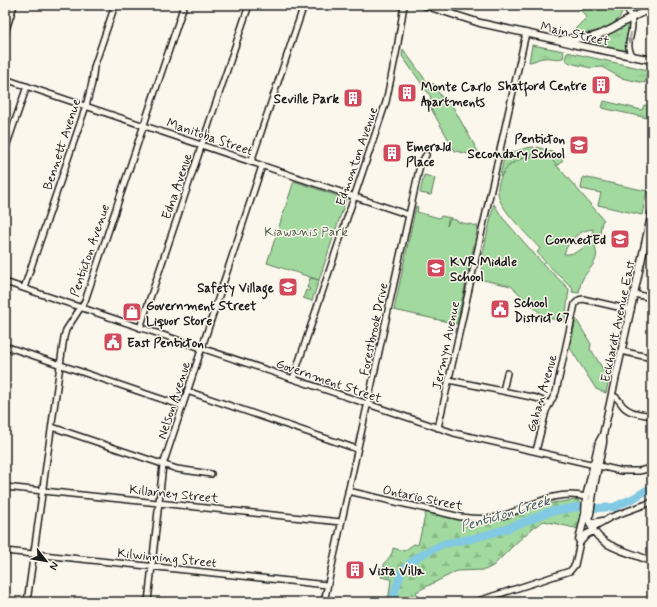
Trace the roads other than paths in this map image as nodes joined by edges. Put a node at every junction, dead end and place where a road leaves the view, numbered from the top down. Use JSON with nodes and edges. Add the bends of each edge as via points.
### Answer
{"nodes":[{"id":1,"x":14,"y":5,"type":"edge"},
{"id":2,"x":115,"y":5,"type":"edge"},
{"id":3,"x":184,"y":5,"type":"edge"},
{"id":4,"x":249,"y":5,"type":"edge"},
{"id":5,"x":304,"y":5,"type":"edge"},
{"id":6,"x":404,"y":5,"type":"edge"},
{"id":7,"x":424,"y":5,"type":"edge"},
{"id":8,"x":625,"y":5,"type":"edge"},
{"id":9,"x":652,"y":9,"type":"edge"},
{"id":10,"x":632,"y":16,"type":"junction"},
{"id":11,"x":5,"y":33,"type":"edge"},
{"id":12,"x":526,"y":33,"type":"junction"},
{"id":13,"x":557,"y":40,"type":"junction"},
{"id":14,"x":635,"y":58,"type":"junction"},
{"id":15,"x":652,"y":60,"type":"edge"},
{"id":16,"x":5,"y":79,"type":"edge"},
{"id":17,"x":27,"y":86,"type":"junction"},
{"id":18,"x":86,"y":106,"type":"junction"},
{"id":19,"x":144,"y":126,"type":"junction"},
{"id":20,"x":6,"y":144,"type":"edge"},
{"id":21,"x":202,"y":145,"type":"junction"},
{"id":22,"x":5,"y":150,"type":"edge"},
{"id":23,"x":426,"y":155,"type":"dead end"},
{"id":24,"x":251,"y":162,"type":"junction"},
{"id":25,"x":262,"y":166,"type":"junction"},
{"id":26,"x":354,"y":196,"type":"junction"},
{"id":27,"x":652,"y":212,"type":"edge"},
{"id":28,"x":409,"y":215,"type":"junction"},
{"id":29,"x":649,"y":238,"type":"edge"},
{"id":30,"x":5,"y":282,"type":"edge"},
{"id":31,"x":24,"y":288,"type":"junction"},
{"id":32,"x":634,"y":294,"type":"junction"},
{"id":33,"x":652,"y":298,"type":"edge"},
{"id":34,"x":80,"y":307,"type":"junction"},
{"id":35,"x":630,"y":310,"type":"junction"},
{"id":36,"x":140,"y":328,"type":"junction"},
{"id":37,"x":5,"y":347,"type":"edge"},
{"id":38,"x":202,"y":349,"type":"junction"},
{"id":39,"x":621,"y":351,"type":"junction"},
{"id":40,"x":652,"y":358,"type":"edge"},
{"id":41,"x":60,"y":364,"type":"junction"},
{"id":42,"x":507,"y":373,"type":"dead end"},
{"id":43,"x":293,"y":379,"type":"junction"},
{"id":44,"x":448,"y":380,"type":"junction"},
{"id":45,"x":188,"y":391,"type":"junction"},
{"id":46,"x":503,"y":391,"type":"junction"},
{"id":47,"x":612,"y":395,"type":"junction"},
{"id":48,"x":367,"y":404,"type":"junction"},
{"id":49,"x":550,"y":404,"type":"junction"},
{"id":50,"x":182,"y":406,"type":"junction"},
{"id":51,"x":652,"y":416,"type":"edge"},
{"id":52,"x":52,"y":427,"type":"junction"},
{"id":53,"x":438,"y":428,"type":"junction"},
{"id":54,"x":357,"y":449,"type":"junction"},
{"id":55,"x":536,"y":451,"type":"junction"},
{"id":56,"x":163,"y":465,"type":"junction"},
{"id":57,"x":596,"y":465,"type":"junction"},
{"id":58,"x":652,"y":468,"type":"edge"},
{"id":59,"x":211,"y":474,"type":"dead end"},
{"id":60,"x":5,"y":486,"type":"edge"},
{"id":61,"x":43,"y":491,"type":"junction"},
{"id":62,"x":348,"y":491,"type":"junction"},
{"id":63,"x":587,"y":500,"type":"junction"},
{"id":64,"x":652,"y":502,"type":"edge"},
{"id":65,"x":159,"y":503,"type":"junction"},
{"id":66,"x":590,"y":521,"type":"junction"},
{"id":67,"x":341,"y":522,"type":"junction"},
{"id":68,"x":580,"y":542,"type":"junction"},
{"id":69,"x":5,"y":551,"type":"edge"},
{"id":70,"x":34,"y":554,"type":"junction"},
{"id":71,"x":652,"y":562,"type":"edge"},
{"id":72,"x":152,"y":566,"type":"junction"},
{"id":73,"x":327,"y":585,"type":"junction"},
{"id":74,"x":28,"y":602,"type":"edge"},
{"id":75,"x":148,"y":602,"type":"edge"},
{"id":76,"x":324,"y":602,"type":"edge"},
{"id":77,"x":475,"y":602,"type":"edge"}],
"edges":[{"from":1,"to":11,"type":"street"},
{"from":2,"to":18,"type":"street","name":"Bennett Avenue","via":[[94,67]]},
{"from":3,"to":19,"type":"street","name":"Penticton Avenue"},
{"from":4,"to":21,"type":"street","name":"Edna Avenue"},
{"from":5,"to":24,"type":"street"},
{"from":6,"to":26,"type":"street","name":"Edmonton Avenue","via":[[386,102]]},
{"from":7,"to":12,"type":"main road","name":"Main Street","via":[[468,20]]},
{"from":8,"to":10,"type":"street"},
{"from":9,"to":10,"type":"main road"},
{"from":10,"to":13,"type":"main road","via":[[591,37]]},
{"from":10,"to":14,"type":"street","one_way":true,"via":[[633,24],[628,44]]},
{"from":12,"to":13,"type":"main road","name":"Main Street"},
{"from":12,"to":44,"type":"street","name":"Jermyn Avenue"},
{"from":13,"to":14,"type":"main road","name":"Main Street"},
{"from":14,"to":15,"type":"main road","name":"Main Street"},
{"from":16,"to":17,"type":"street","name":"Manitoba Street"},
{"from":17,"to":18,"type":"street","name":"Manitoba Street"},
{"from":17,"to":20,"type":"street"},
{"from":18,"to":19,"type":"street","name":"Manitoba Street"},
{"from":18,"to":31,"type":"street","name":"Bennett Avenue"},
{"from":19,"to":21,"type":"street","name":"Manitoba Street"},
{"from":19,"to":34,"type":"street","name":"Penticton Avenue"},
{"from":20,"to":22,"type":"street"},
{"from":21,"to":24,"type":"street","name":"Manitoba Street"},
{"from":21,"to":36,"type":"street","name":"Edna Avenue"},
{"from":23,"to":28,"type":"street","name":"Forestbrook Drive","via":[[420,165]]},
{"from":24,"to":25,"type":"street","name":"Manitoba Street"},
{"from":25,"to":26,"type":"street","name":"Manitoba Street"},
{"from":25,"to":38,"type":"street","name":"Nelson Avenue"},
{"from":26,"to":28,"type":"street","name":"Manitoba Street"},
{"from":26,"to":43,"type":"street","name":"Edmonton Avenue"},
{"from":27,"to":29,"type":"main road","name":"Eckhardt Avenue East"},
{"from":28,"to":48,"type":"street","name":"Forestbrook Drive"},
{"from":29,"to":32,"type":"main road","name":"Eckhardt Avenue East"},
{"from":30,"to":31,"type":"street","name":"Government Street"},
{"from":31,"to":34,"type":"street","name":"Government Street"},
{"from":32,"to":33,"type":"street"},
{"from":32,"to":35,"type":"main road","name":"Eckhardt Avenue East"},
{"from":34,"to":36,"type":"street","name":"Government Street"},
{"from":34,"to":41,"type":"street","name":"Penticton Avenue","via":[[66,330]]},
{"from":35,"to":39,"type":"main road","name":"Eckhardt Avenue East"},
{"from":35,"to":49,"type":"street","name":"Gahan Avenue","via":[[585,300],[577,302],[556,392]]},
{"from":36,"to":38,"type":"street","name":"Government Street"},
{"from":37,"to":41,"type":"street"},
{"from":38,"to":43,"type":"street","name":"Government Street"},
{"from":38,"to":45,"type":"street","name":"Nelson Avenue"},
{"from":39,"to":40,"type":"street"},
{"from":39,"to":47,"type":"main road","name":"Eckhardt Avenue East"},
{"from":41,"to":50,"type":"street"},
{"from":41,"to":52,"type":"street","name":"Penticton Avenue"},
{"from":42,"to":46,"type":"street"},
{"from":43,"to":48,"type":"street","name":"Government Street"},
{"from":44,"to":46,"type":"street"},
{"from":44,"to":53,"type":"street","name":"Jermyn Avenue"},
{"from":45,"to":50,"type":"street","name":"Nelson Avenue"},
{"from":45,"to":54,"type":"street"},
{"from":46,"to":49,"type":"street","via":[[540,399]]},
{"from":47,"to":51,"type":"street","via":[[618,397],[628,410]]},
{"from":47,"to":57,"type":"main road","name":"Eckhardt Avenue East","via":[[599,442]]},
{"from":48,"to":53,"type":"street","name":"Government Street"},
{"from":48,"to":54,"type":"street","name":"Forestbrook Drive"},
{"from":49,"to":55,"type":"street","name":"Gahan Avenue","via":[[544,416]]},
{"from":50,"to":56,"type":"street","name":"Nelson Avenue"},
{"from":52,"to":56,"type":"street"},
{"from":52,"to":61,"type":"street","name":"Penticton Avenue"},
{"from":53,"to":55,"type":"street","name":"Government Street","via":[[467,437]]},
{"from":54,"to":62,"type":"street","name":"Forestbrook Drive"},
{"from":55,"to":57,"type":"street","name":"Government Street"},
{"from":56,"to":59,"type":"street"},
{"from":56,"to":65,"type":"street","name":"Nelson Avenue"},
{"from":57,"to":58,"type":"street","name":"Government Street","via":[[628,472]]},
{"from":57,"to":63,"type":"main road","name":"Eckhardt Avenue East"},
{"from":60,"to":61,"type":"street","name":"Killarney Street"},
{"from":61,"to":65,"type":"street","name":"Killarney Street"},
{"from":61,"to":70,"type":"street","name":"Penticton Avenue"},
{"from":62,"to":63,"type":"street","name":"Ontario Street","via":[[479,519],[501,516],[557,496],[580,496]]},
{"from":62,"to":67,"type":"street","name":"Forestbrook Drive"},
{"from":63,"to":66,"type":"main road","name":"Eckhardt Avenue East"},
{"from":64,"to":66,"type":"street","via":[[604,520]]},
{"from":65,"to":67,"type":"street","name":"Killarney Street"},
{"from":65,"to":72,"type":"street","name":"Nelson Avenue"},
{"from":66,"to":68,"type":"main road","via":[[587,534]]},
{"from":66,"to":68,"type":"main road","name":"Eckhardt Avenue East"},
{"from":66,"to":71,"type":"main road","via":[[607,545]]},
{"from":67,"to":73,"type":"street","name":"Forestbrook Drive"},
{"from":68,"to":77,"type":"street","via":[[573,568]]},
{"from":69,"to":70,"type":"street","name":"Kilwinning Street"},
{"from":70,"to":72,"type":"street","name":"Kilwinning Street"},
{"from":70,"to":74,"type":"street","name":"Penticton Avenue"},
{"from":72,"to":73,"type":"street","name":"Kilwinning Street"},
{"from":72,"to":75,"type":"street","name":"Nelson Avenue"},
{"from":73,"to":76,"type":"street","name":"Forestbrook Drive"}]}
